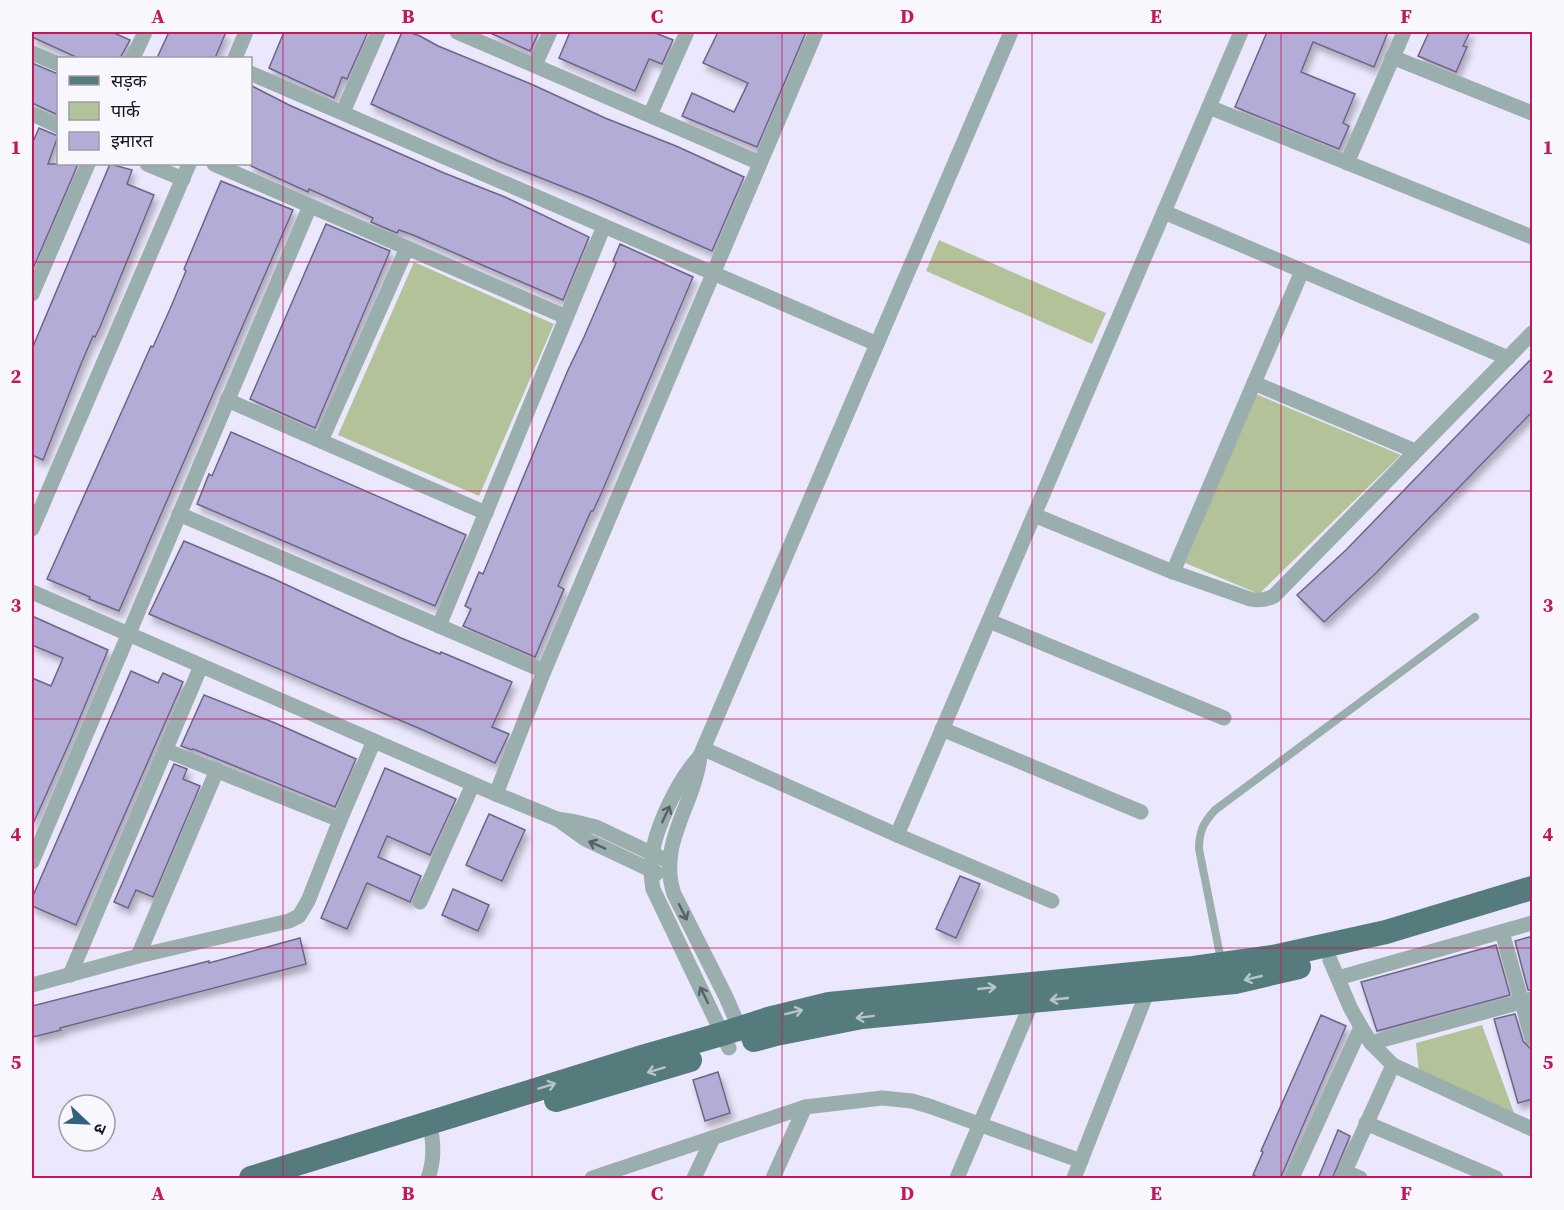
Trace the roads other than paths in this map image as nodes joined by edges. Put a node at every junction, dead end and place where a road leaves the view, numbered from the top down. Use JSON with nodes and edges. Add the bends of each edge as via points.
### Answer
{"nodes":[{"id":1,"x":143,"y":32,"type":"edge"},
{"id":2,"x":246,"y":32,"type":"edge"},
{"id":3,"x":378,"y":32,"type":"edge"},
{"id":4,"x":457,"y":32,"type":"edge"},
{"id":5,"x":550,"y":32,"type":"edge"},
{"id":6,"x":687,"y":32,"type":"edge"},
{"id":7,"x":816,"y":32,"type":"edge"},
{"id":8,"x":1011,"y":32,"type":"edge"},
{"id":9,"x":1241,"y":32,"type":"edge"},
{"id":10,"x":1404,"y":32,"type":"edge"},
{"id":11,"x":32,"y":53,"type":"edge"},
{"id":12,"x":133,"y":57,"type":"edge"},
{"id":13,"x":235,"y":57,"type":"edge"},
{"id":14,"x":1392,"y":57,"type":"junction"},
{"id":15,"x":57,"y":64,"type":"edge"},
{"id":16,"x":535,"y":65,"type":"junction"},
{"id":17,"x":252,"y":74,"type":"edge"},
{"id":18,"x":1209,"y":107,"type":"junction"},
{"id":19,"x":343,"y":112,"type":"junction"},
{"id":20,"x":1533,"y":113,"type":"edge"},
{"id":21,"x":32,"y":114,"type":"edge"},
{"id":22,"x":650,"y":115,"type":"junction"},
{"id":23,"x":57,"y":126,"type":"edge"},
{"id":24,"x":760,"y":163,"type":"junction"},
{"id":25,"x":1347,"y":163,"type":"junction"},
{"id":26,"x":88,"y":165,"type":"edge"},
{"id":27,"x":149,"y":165,"type":"edge"},
{"id":28,"x":189,"y":165,"type":"edge"},
{"id":29,"x":216,"y":165,"type":"edge"},
{"id":30,"x":183,"y":179,"type":"junction"},
{"id":31,"x":310,"y":206,"type":"junction"},
{"id":32,"x":1164,"y":212,"type":"junction"},
{"id":33,"x":604,"y":226,"type":"junction"},
{"id":34,"x":1533,"y":237,"type":"edge"},
{"id":35,"x":407,"y":248,"type":"junction"},
{"id":36,"x":1302,"y":271,"type":"junction"},
{"id":37,"x":714,"y":273,"type":"junction"},
{"id":38,"x":32,"y":294,"type":"edge"},
{"id":39,"x":566,"y":317,"type":"junction"},
{"id":40,"x":1533,"y":333,"type":"edge"},
{"id":41,"x":878,"y":344,"type":"junction"},
{"id":42,"x":1508,"y":358,"type":"junction"},
{"id":43,"x":1254,"y":383,"type":"junction"},
{"id":44,"x":227,"y":400,"type":"junction"},
{"id":45,"x":321,"y":441,"type":"junction"},
{"id":46,"x":1415,"y":450,"type":"junction"},
{"id":47,"x":486,"y":513,"type":"junction"},
{"id":48,"x":179,"y":514,"type":"junction"},
{"id":49,"x":1034,"y":515,"type":"junction"},
{"id":50,"x":32,"y":529,"type":"edge"},
{"id":51,"x":1173,"y":572,"type":"junction"},
{"id":52,"x":32,"y":592,"type":"edge"},
{"id":53,"x":1475,"y":617,"type":"dead end"},
{"id":54,"x":988,"y":621,"type":"junction"},
{"id":55,"x":439,"y":626,"type":"junction"},
{"id":56,"x":128,"y":634,"type":"junction"},
{"id":57,"x":201,"y":666,"type":"junction"},
{"id":58,"x":544,"y":671,"type":"junction"},
{"id":59,"x":1224,"y":718,"type":"dead end"},
{"id":60,"x":942,"y":729,"type":"junction"},
{"id":61,"x":374,"y":741,"type":"junction"},
{"id":62,"x":165,"y":750,"type":"junction"},
{"id":63,"x":702,"y":753,"type":"junction"},
{"id":64,"x":217,"y":770,"type":"junction"},
{"id":65,"x":473,"y":784,"type":"junction"},
{"id":66,"x":496,"y":794,"type":"junction"},
{"id":67,"x":1141,"y":812,"type":"dead end"},
{"id":68,"x":340,"y":820,"type":"junction"},
{"id":69,"x":897,"y":835,"type":"junction"},
{"id":70,"x":652,"y":861,"type":"junction"},
{"id":71,"x":669,"y":861,"type":"junction"},
{"id":72,"x":32,"y":862,"type":"edge"},
{"id":73,"x":669,"y":879,"type":"junction"},
{"id":74,"x":1533,"y":888,"type":"edge"},
{"id":75,"x":1052,"y":901,"type":"dead end"},
{"id":76,"x":420,"y":903,"type":"dead end"},
{"id":77,"x":1533,"y":903,"type":"edge"},
{"id":78,"x":1533,"y":924,"type":"edge"},
{"id":79,"x":1502,"y":932,"type":"junction"},
{"id":80,"x":138,"y":957,"type":"junction"},
{"id":81,"x":1222,"y":964,"type":"junction"},
{"id":82,"x":1334,"y":969,"type":"junction"},
{"id":83,"x":70,"y":975,"type":"junction"},
{"id":84,"x":1152,"y":981,"type":"junction"},
{"id":85,"x":32,"y":985,"type":"edge"},
{"id":86,"x":1527,"y":1000,"type":"edge"},
{"id":87,"x":1032,"y":1002,"type":"junction"},
{"id":88,"x":1361,"y":1027,"type":"junction"},
{"id":89,"x":734,"y":1038,"type":"junction"},
{"id":90,"x":1533,"y":1038,"type":"edge"},
{"id":91,"x":1371,"y":1043,"type":"junction"},
{"id":92,"x":1393,"y":1065,"type":"junction"},
{"id":93,"x":805,"y":1107,"type":"junction"},
{"id":94,"x":1366,"y":1124,"type":"junction"},
{"id":95,"x":980,"y":1125,"type":"junction"},
{"id":96,"x":1533,"y":1129,"type":"edge"},
{"id":97,"x":431,"y":1130,"type":"junction"},
{"id":98,"x":713,"y":1138,"type":"junction"},
{"id":99,"x":1081,"y":1161,"type":"junction"},
{"id":100,"x":1344,"y":1175,"type":"edge"},
{"id":101,"x":432,"y":1177,"type":"edge"},
{"id":102,"x":251,"y":1179,"type":"edge"},
{"id":103,"x":301,"y":1179,"type":"edge"},
{"id":104,"x":592,"y":1179,"type":"edge"},
{"id":105,"x":694,"y":1179,"type":"edge"},
{"id":106,"x":773,"y":1179,"type":"edge"},
{"id":107,"x":957,"y":1179,"type":"edge"},
{"id":108,"x":1074,"y":1179,"type":"edge"},
{"id":109,"x":1292,"y":1179,"type":"edge"},
{"id":110,"x":1360,"y":1179,"type":"edge"},
{"id":111,"x":1496,"y":1179,"type":"edge"}],
"edges":[{"from":1,"to":12,"type":"street"},
{"from":2,"to":13,"type":"street"},
{"from":3,"to":19,"type":"street"},
{"from":4,"to":16,"type":"street"},
{"from":5,"to":16,"type":"street"},
{"from":6,"to":22,"type":"street"},
{"from":7,"to":24,"type":"street"},
{"from":8,"to":41,"type":"street"},
{"from":9,"to":18,"type":"street"},
{"from":10,"to":14,"type":"street"},
{"from":11,"to":15,"type":"street"},
{"from":14,"to":20,"type":"street"},
{"from":14,"to":25,"type":"street"},
{"from":16,"to":22,"type":"street"},
{"from":17,"to":19,"type":"street"},
{"from":18,"to":25,"type":"street"},
{"from":18,"to":32,"type":"street"},
{"from":19,"to":33,"type":"street"},
{"from":21,"to":23,"type":"street"},
{"from":22,"to":24,"type":"street"},
{"from":24,"to":37,"type":"street"},
{"from":25,"to":34,"type":"street"},
{"from":26,"to":38,"type":"street"},
{"from":27,"to":30,"type":"street"},
{"from":28,"to":30,"type":"street"},
{"from":29,"to":31,"type":"street"},
{"from":30,"to":50,"type":"street"},
{"from":31,"to":35,"type":"street"},
{"from":31,"to":44,"type":"street"},
{"from":32,"to":36,"type":"street"},
{"from":32,"to":49,"type":"street"},
{"from":33,"to":37,"type":"street"},
{"from":33,"to":39,"type":"street"},
{"from":35,"to":39,"type":"street"},
{"from":35,"to":45,"type":"street"},
{"from":36,"to":42,"type":"street"},
{"from":36,"to":43,"type":"street"},
{"from":37,"to":41,"type":"street"},
{"from":37,"to":58,"type":"street"},
{"from":39,"to":47,"type":"street"},
{"from":40,"to":42,"type":"street"},
{"from":41,"to":63,"type":"street"},
{"from":42,"to":46,"type":"street"},
{"from":43,"to":46,"type":"street"},
{"from":43,"to":51,"type":"street"},
{"from":44,"to":45,"type":"street"},
{"from":44,"to":48,"type":"street"},
{"from":45,"to":47,"type":"street"},
{"from":46,"to":51,"type":"street","via":[[1274,596],[1260,601],[1250,599]]},
{"from":47,"to":55,"type":"street"},
{"from":48,"to":55,"type":"street"},
{"from":48,"to":56,"type":"street"},
{"from":49,"to":51,"type":"street"},
{"from":49,"to":54,"type":"street"},
{"from":52,"to":56,"type":"street"},
{"from":53,"to":81,"type":"lane","via":[[1204,822],[1198,849]]},
{"from":54,"to":59,"type":"street"},
{"from":54,"to":60,"type":"street"},
{"from":55,"to":58,"type":"street"},
{"from":56,"to":57,"type":"street"},
{"from":56,"to":72,"type":"street"},
{"from":57,"to":61,"type":"street"},
{"from":57,"to":62,"type":"street"},
{"from":58,"to":66,"type":"street"},
{"from":60,"to":67,"type":"street"},
{"from":60,"to":69,"type":"street"},
{"from":61,"to":65,"type":"street"},
{"from":61,"to":68,"type":"street"},
{"from":62,"to":64,"type":"street"},
{"from":62,"to":83,"type":"street"},
{"from":63,"to":69,"type":"street"},
{"from":70,"to":63,"type":"street","one_way":true,"via":[[659,829],[687,771]]},
{"from":63,"to":71,"type":"street"},
{"from":64,"to":68,"type":"street"},
{"from":64,"to":80,"type":"street"},
{"from":65,"to":66,"type":"street"},
{"from":65,"to":76,"type":"street"},
{"from":66,"to":70,"type":"street","via":[[557,819],[585,839]]},
{"from":68,"to":80,"type":"street","via":[[299,916]]},
{"from":69,"to":75,"type":"street"},
{"from":70,"to":71,"type":"street"},
{"from":70,"to":73,"type":"street"},
{"from":89,"to":70,"type":"street","one_way":true,"via":[[653,889]]},
{"from":71,"to":73,"type":"street"},
{"from":73,"to":89,"type":"street","one_way":true},
{"from":74,"to":81,"type":"main road","via":[[1386,932]]},
{"from":77,"to":82,"type":"main road"},
{"from":78,"to":79,"type":"street"},
{"from":79,"to":82,"type":"street"},
{"from":79,"to":86,"type":"street"},
{"from":80,"to":83,"type":"street"},
{"from":81,"to":84,"type":"main road"},
{"from":82,"to":84,"type":"main road","one_way":true,"via":[[1235,982]]},
{"from":82,"to":88,"type":"street"},
{"from":83,"to":85,"type":"street"},
{"from":84,"to":87,"type":"main road","one_way":true},
{"from":89,"to":84,"type":"main road","one_way":true,"via":[[829,1004]]},
{"from":84,"to":99,"type":"street"},
{"from":86,"to":90,"type":"street"},
{"from":86,"to":91,"type":"street"},
{"from":87,"to":89,"type":"main road","one_way":true,"via":[[862,1017]]},
{"from":87,"to":95,"type":"street"},
{"from":88,"to":91,"type":"street"},
{"from":88,"to":109,"type":"street"},
{"from":89,"to":97,"type":"main road"},
{"from":91,"to":92,"type":"street"},
{"from":92,"to":94,"type":"street"},
{"from":92,"to":96,"type":"street"},
{"from":93,"to":95,"type":"street","via":[[882,1098],[902,1100]]},
{"from":93,"to":98,"type":"street"},
{"from":93,"to":106,"type":"street"},
{"from":94,"to":100,"type":"street"},
{"from":94,"to":111,"type":"street"},
{"from":95,"to":99,"type":"street"},
{"from":95,"to":107,"type":"street"},
{"from":97,"to":101,"type":"street"},
{"from":97,"to":102,"type":"main road"},
{"from":97,"to":103,"type":"main road"},
{"from":98,"to":104,"type":"street"},
{"from":98,"to":105,"type":"street"},
{"from":99,"to":108,"type":"street"},
{"from":100,"to":110,"type":"street"}]}
